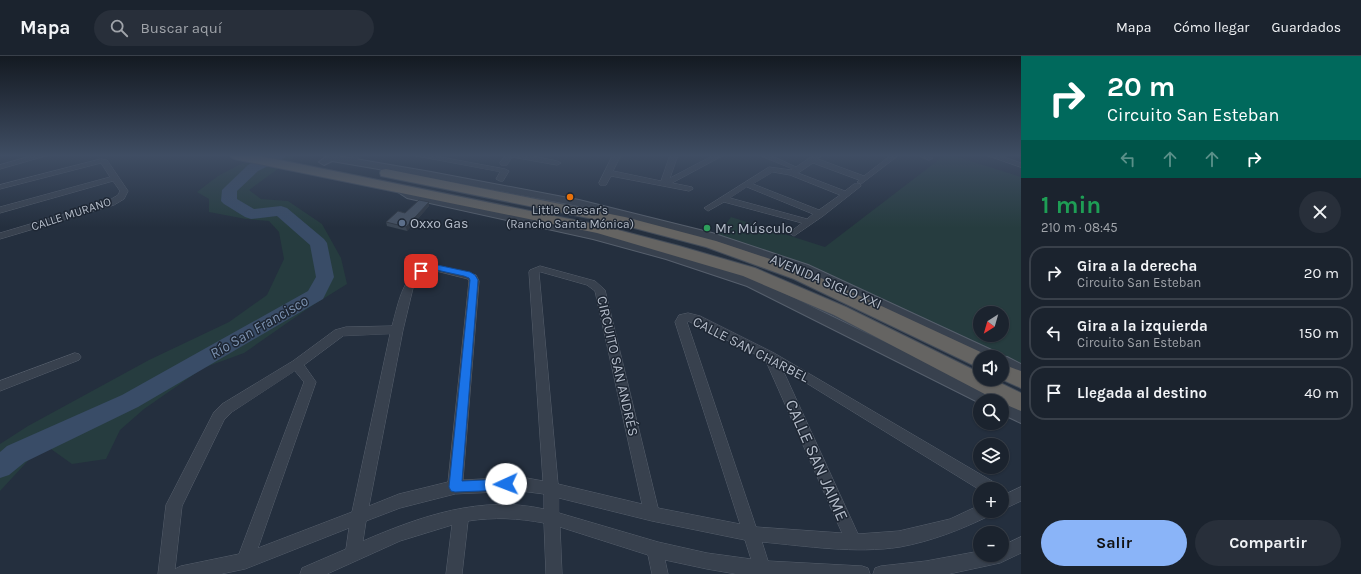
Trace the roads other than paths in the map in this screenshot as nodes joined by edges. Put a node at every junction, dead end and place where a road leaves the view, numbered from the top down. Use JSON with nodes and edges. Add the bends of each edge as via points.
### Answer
{"nodes":[{"id":1,"x":30,"y":179,"type":"edge"},
{"id":2,"x":111,"y":179,"type":"edge"},
{"id":3,"x":116,"y":179,"type":"edge"},
{"id":4,"x":365,"y":179,"type":"edge"},
{"id":5,"x":450,"y":179,"type":"edge"},
{"id":6,"x":456,"y":179,"type":"edge"},
{"id":7,"x":503,"y":179,"type":"edge"},
{"id":8,"x":606,"y":179,"type":"edge"},
{"id":9,"x":640,"y":179,"type":"edge"},
{"id":10,"x":666,"y":179,"type":"edge"},
{"id":11,"x":674,"y":179,"type":"edge"},
{"id":12,"x":754,"y":179,"type":"edge"},
{"id":13,"x":818,"y":179,"type":"edge"},
{"id":14,"x":856,"y":179,"type":"edge"},
{"id":15,"x":865,"y":179,"type":"edge"},
{"id":16,"x":861,"y":182,"type":"junction"},
{"id":17,"x":604,"y":183,"type":"dead end"},
{"id":18,"x":664,"y":184,"type":"junction"},
{"id":19,"x":746,"y":184,"type":"junction"},
{"id":20,"x":0,"y":187,"type":"edge"},
{"id":21,"x":501,"y":188,"type":"junction"},
{"id":22,"x":690,"y":189,"type":"dead end"},
{"id":23,"x":846,"y":194,"type":"junction"},
{"id":24,"x":723,"y":199,"type":"junction"},
{"id":25,"x":708,"y":208,"type":"dead end"},
{"id":26,"x":0,"y":210,"type":"edge"},
{"id":27,"x":820,"y":214,"type":"junction"},
{"id":28,"x":808,"y":222,"type":"junction"},
{"id":29,"x":794,"y":233,"type":"dead end"},
{"id":30,"x":0,"y":236,"type":"edge"},
{"id":31,"x":802,"y":271,"type":"junction"},
{"id":32,"x":397,"y":330,"type":"junction"},
{"id":33,"x":977,"y":350,"type":"edge"},
{"id":34,"x":770,"y":356,"type":"junction"},
{"id":35,"x":973,"y":356,"type":"edge"},
{"id":36,"x":75,"y":357,"type":"dead end"},
{"id":37,"x":297,"y":364,"type":"junction"},
{"id":38,"x":1009,"y":365,"type":"edge"},
{"id":39,"x":938,"y":368,"type":"junction"},
{"id":40,"x":1021,"y":371,"type":"edge"},
{"id":41,"x":1009,"y":374,"type":"edge"},
{"id":42,"x":1021,"y":380,"type":"edge"},
{"id":43,"x":0,"y":386,"type":"edge"},
{"id":44,"x":979,"y":394,"type":"edge"},
{"id":45,"x":1021,"y":403,"type":"edge"},
{"id":46,"x":1009,"y":410,"type":"edge"},
{"id":47,"x":1021,"y":416,"type":"edge"},
{"id":48,"x":980,"y":482,"type":"edge"},
{"id":49,"x":455,"y":487,"type":"junction"},
{"id":50,"x":551,"y":489,"type":"junction"},
{"id":51,"x":652,"y":514,"type":"junction"},
{"id":52,"x":461,"y":515,"type":"junction"},
{"id":53,"x":359,"y":516,"type":"junction"},
{"id":54,"x":973,"y":516,"type":"edge"},
{"id":55,"x":551,"y":518,"type":"junction"},
{"id":56,"x":751,"y":534,"type":"junction"},
{"id":57,"x":854,"y":542,"type":"junction"},
{"id":58,"x":1021,"y":545,"type":"edge"},
{"id":59,"x":655,"y":549,"type":"junction"},
{"id":60,"x":1009,"y":551,"type":"edge"},
{"id":61,"x":353,"y":555,"type":"junction"},
{"id":62,"x":246,"y":561,"type":"junction"},
{"id":63,"x":973,"y":562,"type":"edge"},
{"id":64,"x":764,"y":571,"type":"edge"},
{"id":65,"x":166,"y":574,"type":"edge"},
{"id":66,"x":181,"y":574,"type":"edge"},
{"id":67,"x":308,"y":574,"type":"edge"},
{"id":68,"x":454,"y":574,"type":"edge"},
{"id":69,"x":554,"y":574,"type":"edge"},
{"id":70,"x":660,"y":574,"type":"edge"},
{"id":71,"x":862,"y":574,"type":"edge"},
{"id":72,"x":881,"y":574,"type":"edge"}],
"edges":[{"from":1,"to":20,"type":"street","name":"CALLE MURANO"},
{"from":2,"to":26,"type":"street"},
{"from":3,"to":30,"type":"street","name":"CALLE MURANO","via":[[124,191],[121,197],[111,203]]},
{"from":4,"to":39,"type":"highway","name":"AVENIDA SIGLO XXI","via":[[597,232],[749,272],[840,311]]},
{"from":5,"to":21,"type":"highway","name":"AVENIDA SIGLO XXI"},
{"from":6,"to":21,"type":"street","name":"AVENIDA SIGLO XXI"},
{"from":7,"to":21,"type":"street"},
{"from":8,"to":17,"type":"street"},
{"from":9,"to":18,"type":"street"},
{"from":10,"to":18,"type":"street"},
{"from":11,"to":18,"type":"street"},
{"from":12,"to":19,"type":"street"},
{"from":13,"to":23,"type":"street"},
{"from":14,"to":16,"type":"street"},
{"from":15,"to":16,"type":"street"},
{"from":16,"to":23,"type":"street"},
{"from":18,"to":22,"type":"street"},
{"from":19,"to":24,"type":"street"},
{"from":19,"to":27,"type":"street"},
{"from":21,"to":31,"type":"highway","name":"AVENIDA SIGLO XXI"},
{"from":23,"to":27,"type":"street"},
{"from":24,"to":25,"type":"street"},
{"from":24,"to":28,"type":"street"},
{"from":27,"to":28,"type":"street"},
{"from":28,"to":29,"type":"street"},
{"from":31,"to":33,"type":"street","name":"AVENIDA SIGLO XXI"},
{"from":31,"to":35,"type":"highway","name":"AVENIDA SIGLO XXI"},
{"from":32,"to":37,"type":"street","via":[[346,331]]},
{"from":32,"to":49,"type":"street","via":[[408,287],[421,271],[432,267],[472,277],[474,280]]},
{"from":32,"to":53,"type":"street"},
{"from":34,"to":48,"type":"street","name":"CALLE SAN CHARBEL"},
{"from":34,"to":56,"type":"street","name":"CALLE SAN CHARBEL","via":[[696,319],[688,316],[681,322]]},
{"from":34,"to":57,"type":"street","name":"CALLE SAN JAIME"},
{"from":36,"to":43,"type":"street"},
{"from":37,"to":62,"type":"street","via":[[310,382]]},
{"from":37,"to":65,"type":"street","via":[[227,408],[219,416],[174,505]]},
{"from":38,"to":40,"type":"street"},
{"from":39,"to":44,"type":"street","name":"AVENIDA SIGLO XXI"},
{"from":39,"to":45,"type":"highway","name":"AVENIDA SIGLO XXI"},
{"from":41,"to":42,"type":"highway"},
{"from":46,"to":47,"type":"street"},
{"from":49,"to":50,"type":"street","via":[[521,484]]},
{"from":49,"to":53,"type":"street","via":[[400,501]]},
{"from":50,"to":51,"type":"street"},
{"from":50,"to":51,"type":"street","name":"CIRCUITO SAN ANDRÉS","via":[[534,272],[540,269],[591,283],[600,290]]},
{"from":50,"to":55,"type":"street"},
{"from":51,"to":56,"type":"street"},
{"from":52,"to":55,"type":"street","via":[[491,511],[522,512]]},
{"from":52,"to":61,"type":"street","via":[[412,529]]},
{"from":52,"to":68,"type":"street"},
{"from":53,"to":61,"type":"street"},
{"from":53,"to":62,"type":"street"},
{"from":54,"to":57,"type":"street","via":[[952,526],[899,539]]},
{"from":55,"to":59,"type":"street"},
{"from":55,"to":69,"type":"street"},
{"from":56,"to":57,"type":"street"},
{"from":56,"to":64,"type":"street"},
{"from":58,"to":60,"type":"street"},
{"from":59,"to":64,"type":"street"},
{"from":59,"to":70,"type":"street"},
{"from":61,"to":67,"type":"street"},
{"from":62,"to":66,"type":"street"},
{"from":63,"to":72,"type":"street","via":[[907,573]]},
{"from":64,"to":71,"type":"street"}]}
